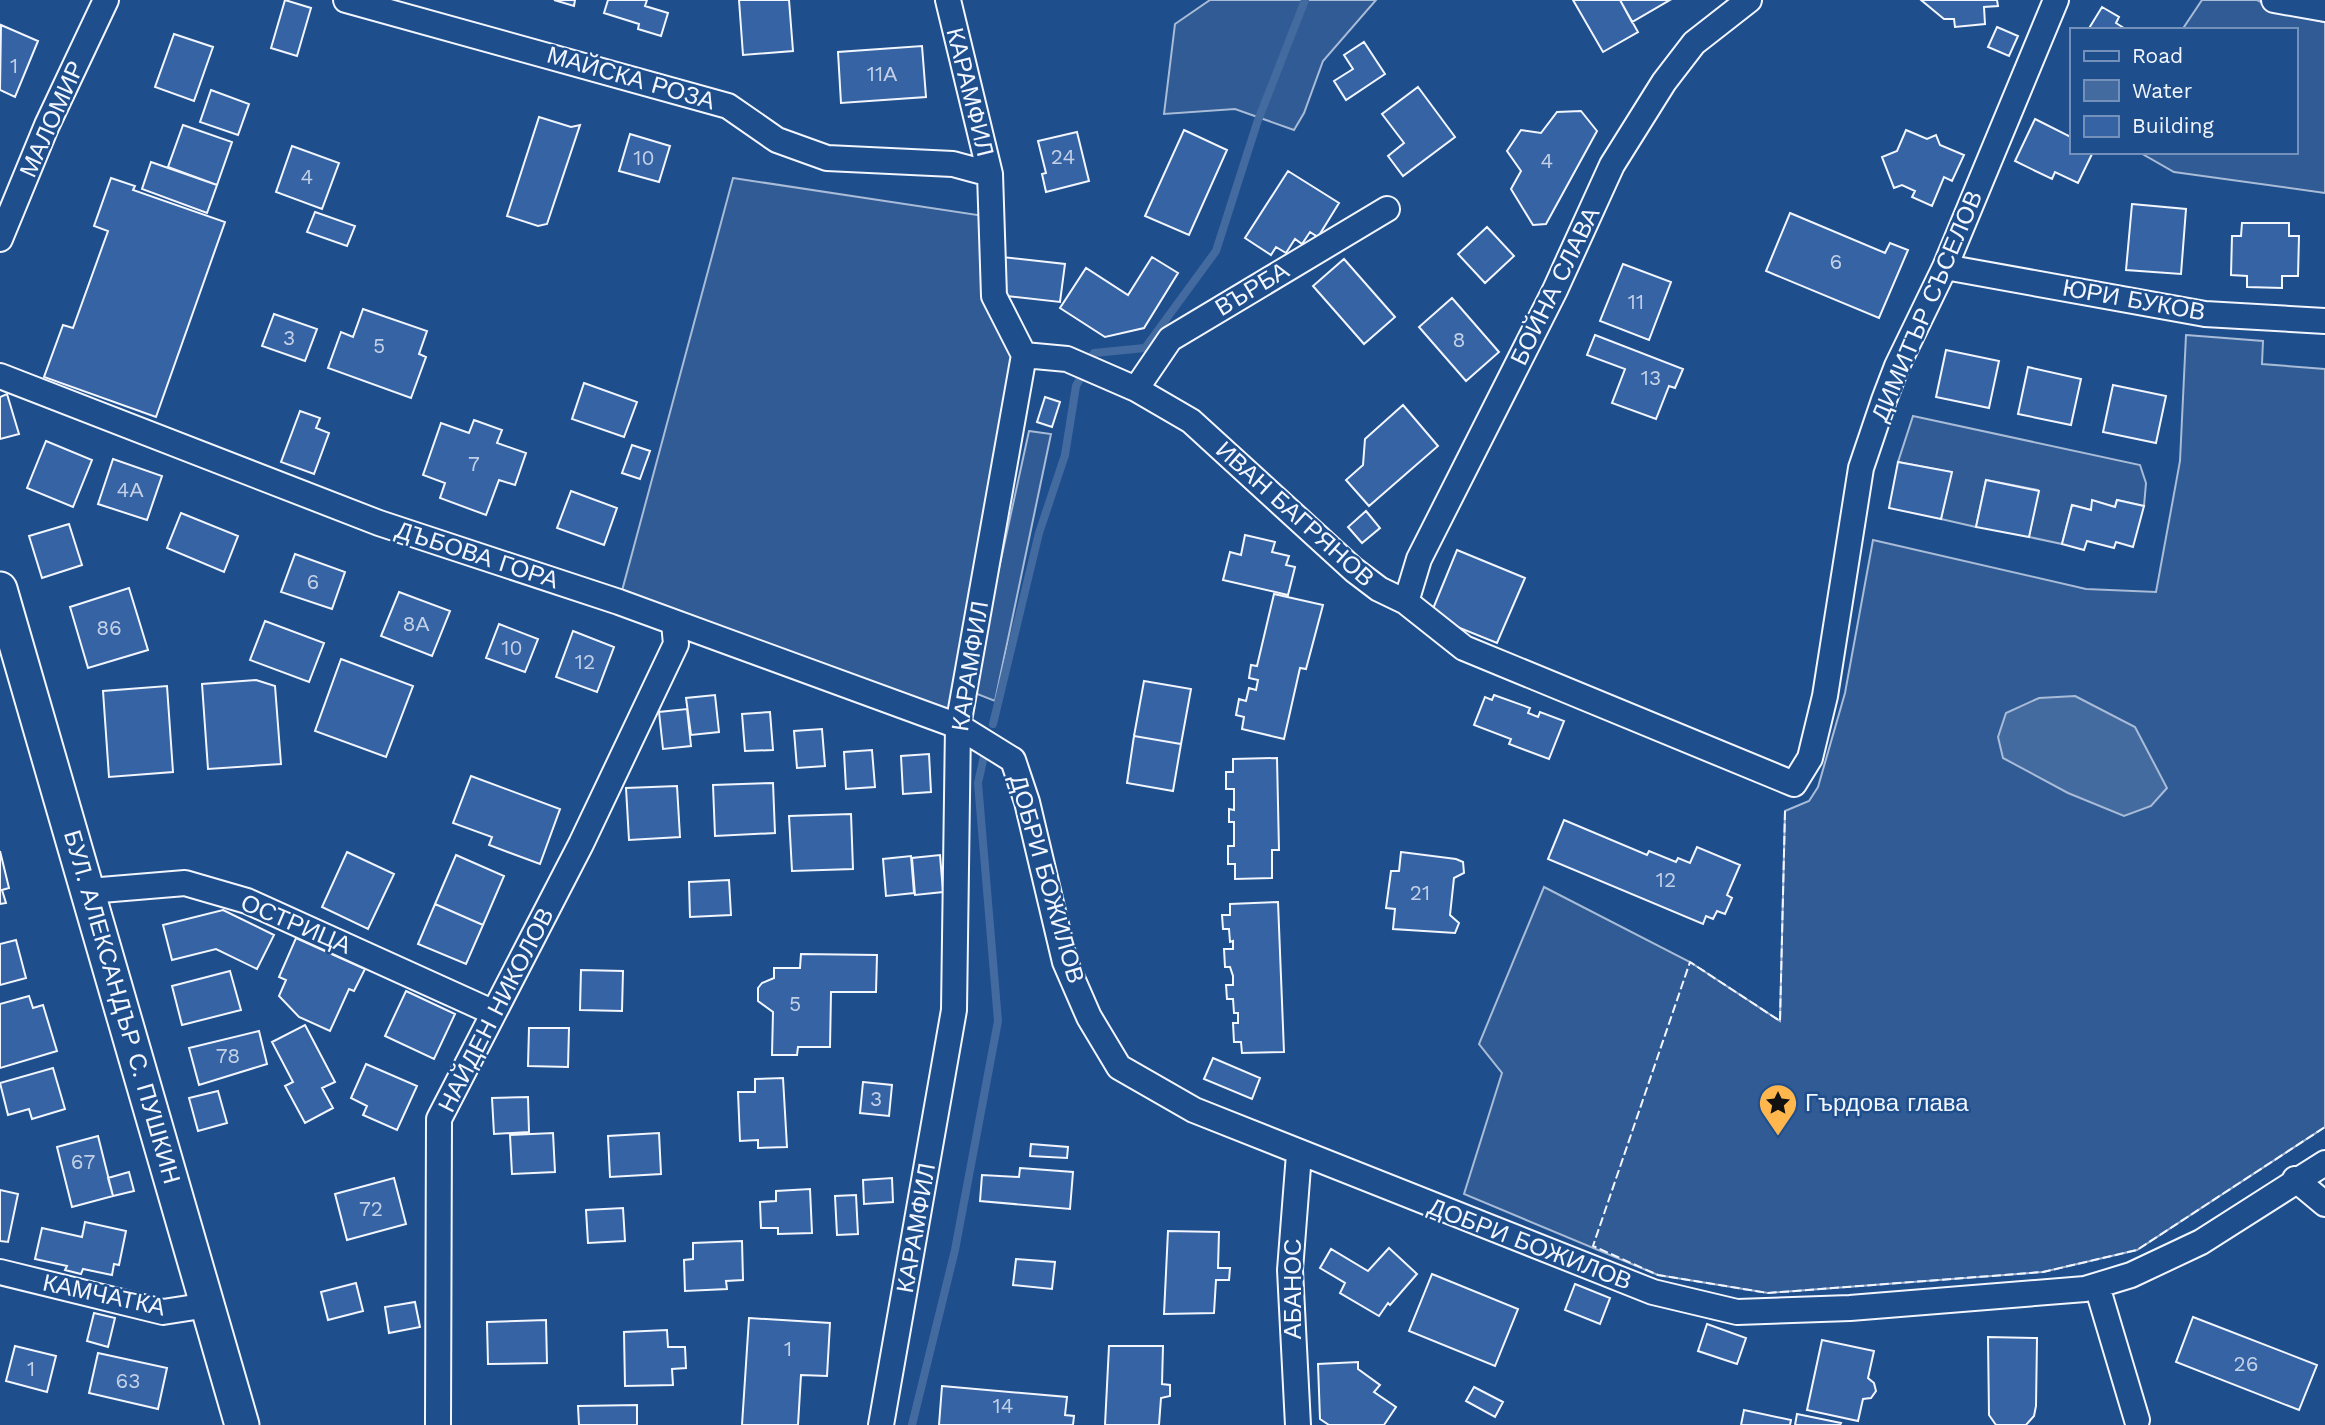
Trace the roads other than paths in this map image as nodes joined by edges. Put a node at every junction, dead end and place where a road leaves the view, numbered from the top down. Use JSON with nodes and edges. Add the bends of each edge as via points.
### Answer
{"nodes":[{"id":1,"x":106,"y":0,"type":"edge"},
{"id":2,"x":346,"y":0,"type":"edge"},
{"id":3,"x":948,"y":0,"type":"edge"},
{"id":4,"x":1749,"y":0,"type":"edge"},
{"id":5,"x":2056,"y":0,"type":"edge"},
{"id":6,"x":2274,"y":0,"type":"edge"},
{"id":7,"x":2325,"y":9,"type":"edge"},
{"id":8,"x":990,"y":174,"type":"junction"},
{"id":9,"x":1387,"y":209,"type":"dead end"},
{"id":10,"x":0,"y":239,"type":"edge"},
{"id":11,"x":1945,"y":267,"type":"junction"},
{"id":12,"x":2325,"y":321,"type":"edge"},
{"id":13,"x":1024,"y":355,"type":"junction"},
{"id":14,"x":0,"y":376,"type":"edge"},
{"id":15,"x":1136,"y":389,"type":"junction"},
{"id":16,"x":0,"y":589,"type":"edge"},
{"id":17,"x":1406,"y":602,"type":"junction"},
{"id":18,"x":674,"y":623,"type":"junction"},
{"id":19,"x":958,"y":726,"type":"junction"},
{"id":20,"x":1794,"y":784,"type":"joint"},
{"id":21,"x":89,"y":891,"type":"junction"},
{"id":22,"x":492,"y":1012,"type":"junction"},
{"id":23,"x":1299,"y":1154,"type":"junction"},
{"id":24,"x":2325,"y":1163,"type":"edge"},
{"id":25,"x":2295,"y":1179,"type":"junction"},
{"id":26,"x":2325,"y":1204,"type":"edge"},
{"id":27,"x":0,"y":1272,"type":"edge"},
{"id":28,"x":2097,"y":1286,"type":"junction"},
{"id":29,"x":208,"y":1305,"type":"junction"},
{"id":30,"x":2137,"y":1420,"type":"dead end"},
{"id":31,"x":242,"y":1425,"type":"edge"},
{"id":32,"x":438,"y":1425,"type":"edge"},
{"id":33,"x":881,"y":1425,"type":"edge"},
{"id":34,"x":1298,"y":1425,"type":"edge"}],
"edges":[{"from":1,"to":10,"type":"street","name":"МАЛОМИР"},
{"from":2,"to":8,"type":"street","name":"МАЙСКА РОЗА","via":[[728,106],[777,140],[827,158],[953,164]]},
{"from":3,"to":8,"type":"street","name":"КАРАМФИЛ"},
{"from":4,"to":17,"type":"street","name":"БОЙНА СЛАВА","via":[[1694,43],[1612,165],[1555,290],[1419,559]]},
{"from":5,"to":11,"type":"street","name":"ДИМИТЪР СЪСЕЛОВ"},
{"from":6,"to":7,"type":"street"},
{"from":8,"to":13,"type":"street","name":"КАРАМФИЛ","via":[[994,296]]},
{"from":9,"to":15,"type":"street","name":"ВЪРБА","via":[[1170,340]]},
{"from":11,"to":12,"type":"street","name":"ЮРИ БУКОВ","via":[[2205,314]]},
{"from":11,"to":20,"type":"street","name":"ДИМИТЪР СЪСЕЛОВ","via":[[1897,366],[1861,468],[1825,696],[1810,758]]},
{"from":13,"to":15,"type":"street","name":"ИВАН БАГРЯНОВ","via":[[1067,359]]},
{"from":13,"to":19,"type":"street","name":"КАРАМФИЛ"},
{"from":14,"to":18,"type":"street","name":"ДЪБОВА ГОРА","via":[[379,523]]},
{"from":15,"to":17,"type":"street","name":"ИВАН БАГРЯНОВ","via":[[1191,421],[1354,570]]},
{"from":16,"to":21,"type":"main road","name":"БУЛ. АЛЕКСАНДЪР С. ПУШКИН"},
{"from":17,"to":20,"type":"street","name":"ИВАН БАГРЯНОВ","via":[[1464,648]]},
{"from":18,"to":19,"type":"street","name":"ДЪБОВА ГОРА"},
{"from":18,"to":22,"type":"street","name":"НАЙДЕН НИКОЛОВ","via":[[676,644],[581,844]]},
{"from":19,"to":23,"type":"street","name":"ДОБРИ БОЖИЛОВ","via":[[1013,760],[1065,962],[1089,1017],[1119,1067],[1194,1110]]},
{"from":19,"to":33,"type":"street","name":"КАРАМФИЛ","via":[[954,1010]]},
{"from":21,"to":22,"type":"street","name":"ОСТРИЦА","via":[[185,883],[247,901]]},
{"from":21,"to":29,"type":"main road","name":"БУЛ. АЛЕКСАНДЪР С. ПУШКИН"},
{"from":22,"to":32,"type":"street","name":"НАЙДЕН НИКОЛОВ","via":[[439,1119]]},
{"from":23,"to":28,"type":"street","name":"ДОБРИ БОЖИЛОВ","via":[[1653,1292],[1737,1312],[1850,1308]]},
{"from":23,"to":34,"type":"street","name":"АБАНОС","via":[[1290,1270]]},
{"from":24,"to":25,"type":"street","name":"ДОБРИ БОЖИЛОВ"},
{"from":25,"to":26,"type":"street"},
{"from":25,"to":28,"type":"street","name":"ДОБРИ БОЖИЛОВ","via":[[2201,1242]]},
{"from":27,"to":29,"type":"street","name":"КАМЧАТКА","via":[[163,1311]]},
{"from":28,"to":30,"type":"street"},
{"from":29,"to":31,"type":"main road","name":"БУЛ. АЛЕКСАНДЪР С. ПУШКИН"}]}
